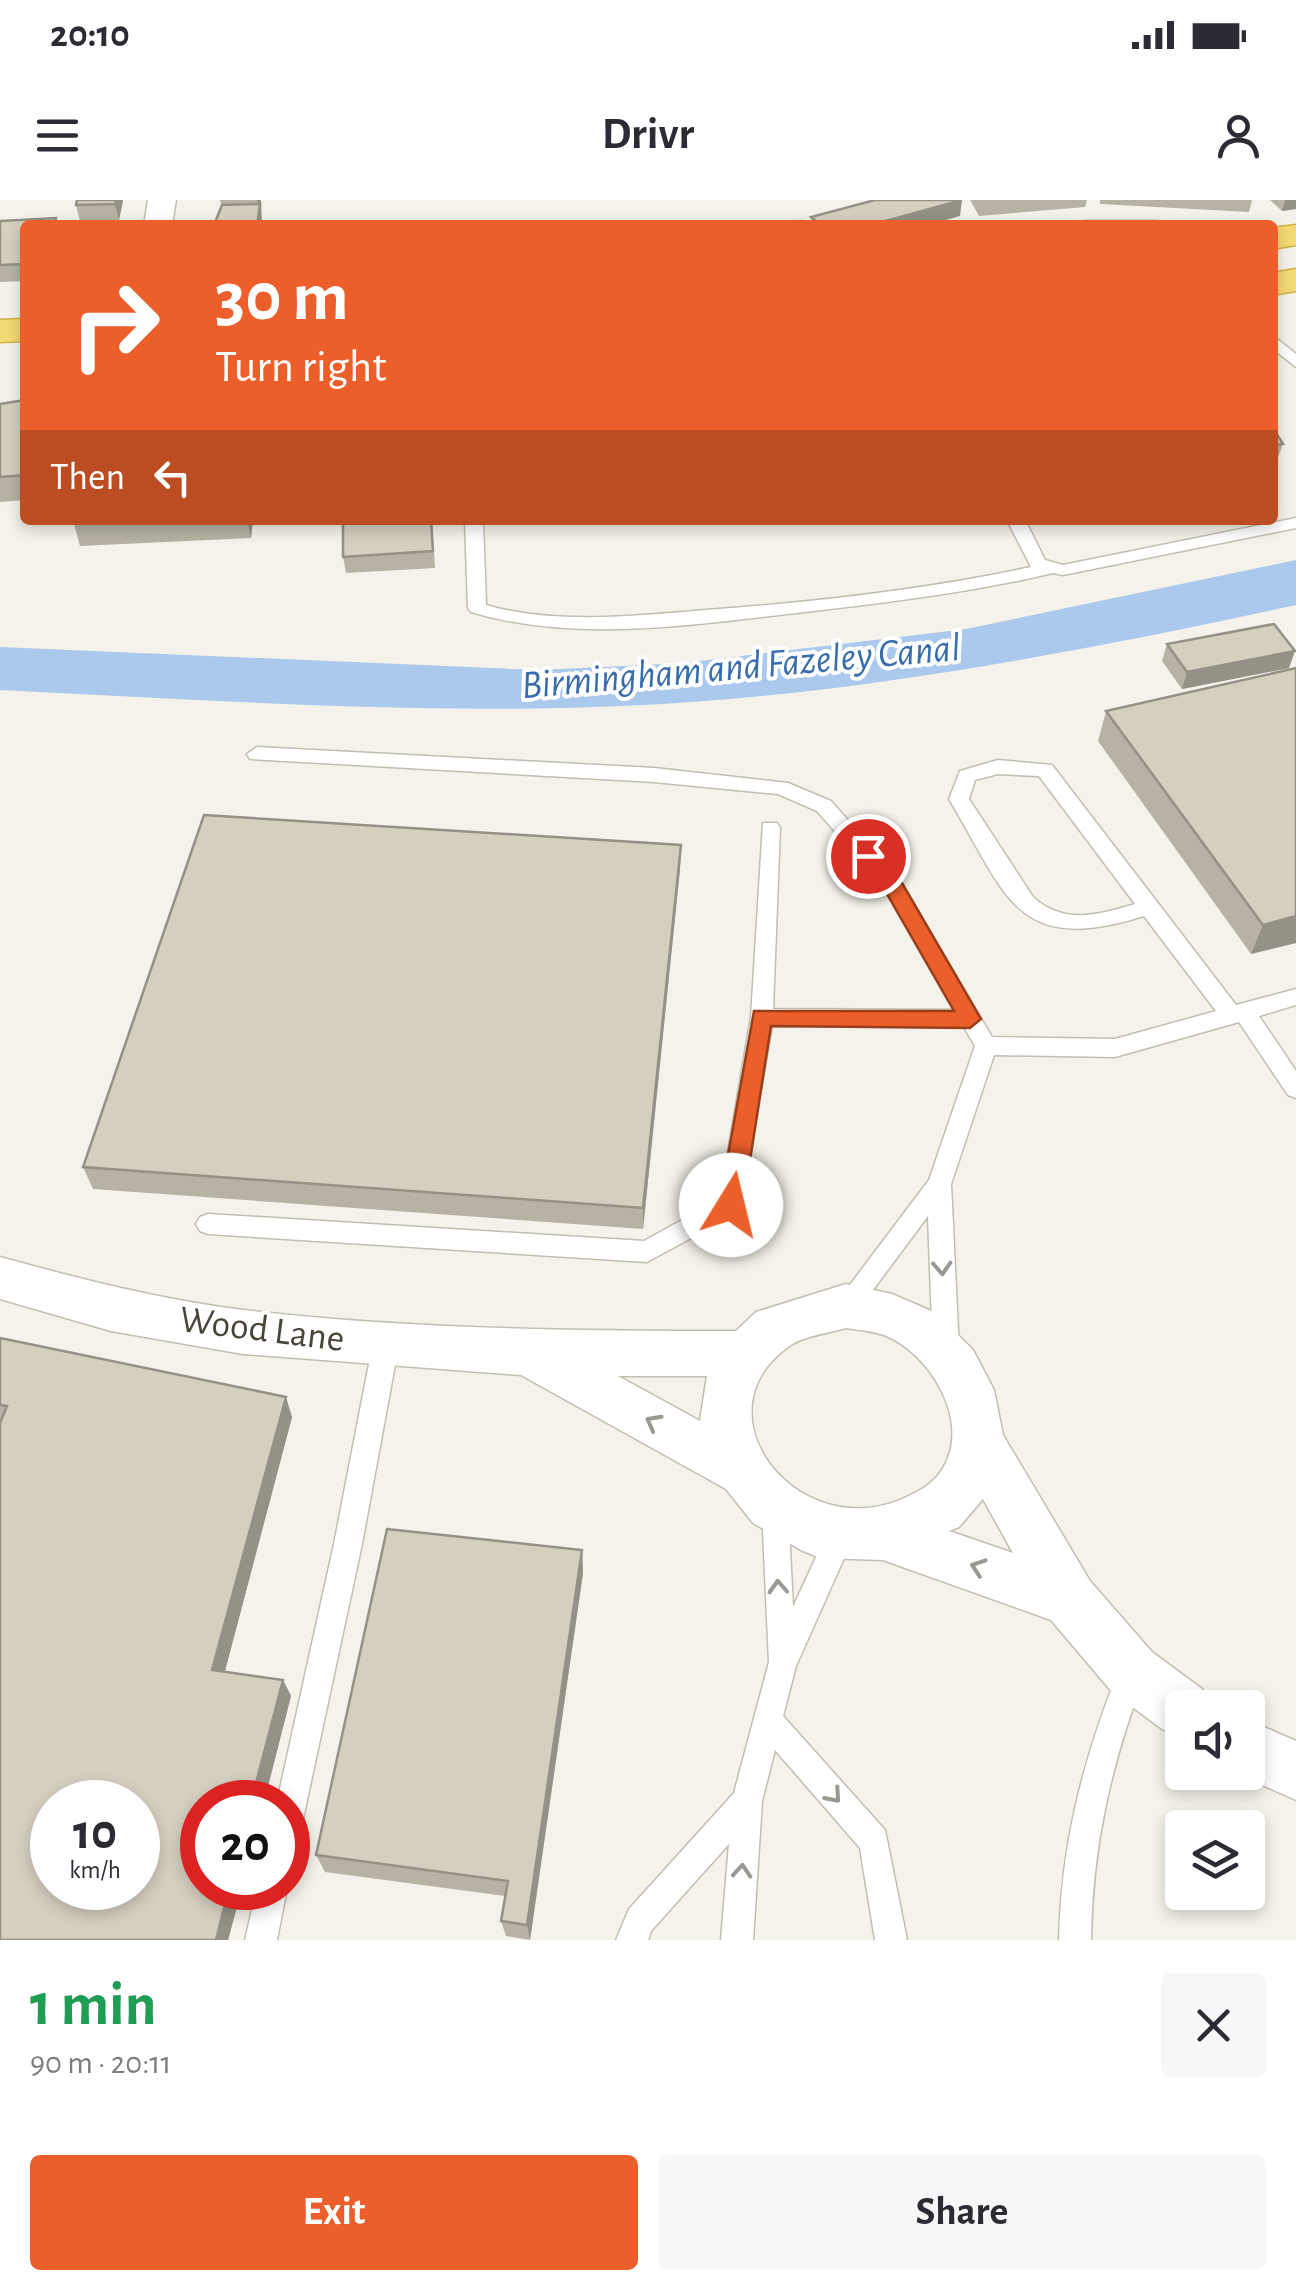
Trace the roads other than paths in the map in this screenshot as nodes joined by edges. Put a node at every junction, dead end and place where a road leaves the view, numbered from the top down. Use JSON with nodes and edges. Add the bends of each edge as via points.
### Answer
{"nodes":[{"id":1,"x":1296,"y":522,"type":"edge"},
{"id":2,"x":474,"y":525,"type":"edge"},
{"id":3,"x":1018,"y":525,"type":"edge"},
{"id":4,"x":1047,"y":569,"type":"junction"},
{"id":5,"x":258,"y":754,"type":"dead end"},
{"id":6,"x":770,"y":828,"type":"dead end"},
{"id":7,"x":1150,"y":907,"type":"junction"},
{"id":8,"x":1296,"y":997,"type":"edge"},
{"id":9,"x":1237,"y":1014,"type":"junction"},
{"id":10,"x":762,"y":1017,"type":"junction"},
{"id":11,"x":970,"y":1019,"type":"junction"},
{"id":12,"x":986,"y":1046,"type":"junction"},
{"id":13,"x":1296,"y":1089,"type":"edge"},
{"id":14,"x":938,"y":1184,"type":"junction"},
{"id":15,"x":208,"y":1224,"type":"dead end"},
{"id":16,"x":0,"y":1278,"type":"edge"},
{"id":17,"x":846,"y":1306,"type":"junction"},
{"id":18,"x":386,"y":1343,"type":"junction"},
{"id":19,"x":946,"y":1352,"type":"junction"},
{"id":20,"x":528,"y":1354,"type":"junction"},
{"id":21,"x":742,"y":1354,"type":"junction"},
{"id":22,"x":978,"y":1440,"type":"junction"},
{"id":23,"x":738,"y":1469,"type":"junction"},
{"id":24,"x":775,"y":1510,"type":"junction"},
{"id":25,"x":862,"y":1535,"type":"junction"},
{"id":26,"x":1070,"y":1600,"type":"junction"},
{"id":27,"x":782,"y":1664,"type":"junction"},
{"id":28,"x":1132,"y":1672,"type":"junction"},
{"id":29,"x":1165,"y":1696,"type":"edge"},
{"id":30,"x":770,"y":1723,"type":"junction"},
{"id":31,"x":1265,"y":1756,"type":"edge"},
{"id":32,"x":1296,"y":1771,"type":"edge"},
{"id":33,"x":297,"y":1780,"type":"edge"},
{"id":34,"x":746,"y":1802,"type":"junction"},
{"id":35,"x":267,"y":1910,"type":"edge"},
{"id":36,"x":261,"y":1940,"type":"edge"},
{"id":37,"x":632,"y":1940,"type":"edge"},
{"id":38,"x":737,"y":1940,"type":"edge"},
{"id":39,"x":891,"y":1940,"type":"edge"},
{"id":40,"x":1075,"y":1940,"type":"edge"}],
"edges":[{"from":1,"to":4,"type":"lane"},
{"from":2,"to":4,"type":"lane","via":[[477,608],[507,621],[672,618],[904,597]]},
{"from":3,"to":4,"type":"lane"},
{"from":5,"to":11,"type":"lane","via":[[780,788],[824,806],[890,881]]},
{"from":6,"to":10,"type":"lane"},
{"from":7,"to":7,"type":"lane","via":[[1045,770],[998,767],[967,776],[959,799],[1027,906],[1048,920],[1072,923]]},
{"from":7,"to":9,"type":"lane"},
{"from":8,"to":9,"type":"lane"},
{"from":9,"to":12,"type":"lane","via":[[1115,1048]]},
{"from":9,"to":13,"type":"lane"},
{"from":10,"to":11,"type":"lane"},
{"from":10,"to":15,"type":"lane","via":[[731,1205],[648,1252]]},
{"from":11,"to":12,"type":"lane"},
{"from":12,"to":14,"type":"lane"},
{"from":14,"to":17,"type":"lane"},
{"from":14,"to":19,"type":"lane","one_way":true},
{"from":16,"to":18,"type":"street","name":"Wood Lane","via":[[111,1309],[243,1332]]},
{"from":17,"to":19,"type":"street","via":[[884,1312]]},
{"from":17,"to":21,"type":"street","via":[[806,1311],[770,1328]]},
{"from":18,"to":20,"type":"street","name":"Wood Lane"},
{"from":18,"to":33,"type":"lane"},
{"from":19,"to":22,"type":"street","via":[[976,1409]]},
{"from":20,"to":21,"type":"street","name":"Wood Lane"},
{"from":23,"to":20,"type":"street","name":"Wood Lane","one_way":true},
{"from":21,"to":23,"type":"street","via":[[726,1390],[724,1430]]},
{"from":22,"to":25,"type":"street","via":[[969,1473],[949,1502],[920,1522]]},
{"from":22,"to":26,"type":"street"},
{"from":23,"to":24,"type":"street"},
{"from":24,"to":25,"type":"street","via":[[805,1526]]},
{"from":27,"to":24,"type":"lane","one_way":true},
{"from":26,"to":25,"type":"street","one_way":true},
{"from":25,"to":27,"type":"lane"},
{"from":26,"to":28,"type":"street"},
{"from":27,"to":30,"type":"lane"},
{"from":28,"to":29,"type":"street"},
{"from":28,"to":40,"type":"lane","via":[[1094,1770],[1074,1874]]},
{"from":30,"to":34,"type":"lane"},
{"from":30,"to":39,"type":"lane","one_way":true,"via":[[874,1841]]},
{"from":31,"to":32,"type":"street"},
{"from":34,"to":37,"type":"lane","via":[[640,1920]]},
{"from":38,"to":34,"type":"lane","one_way":true},
{"from":35,"to":36,"type":"lane"}]}
